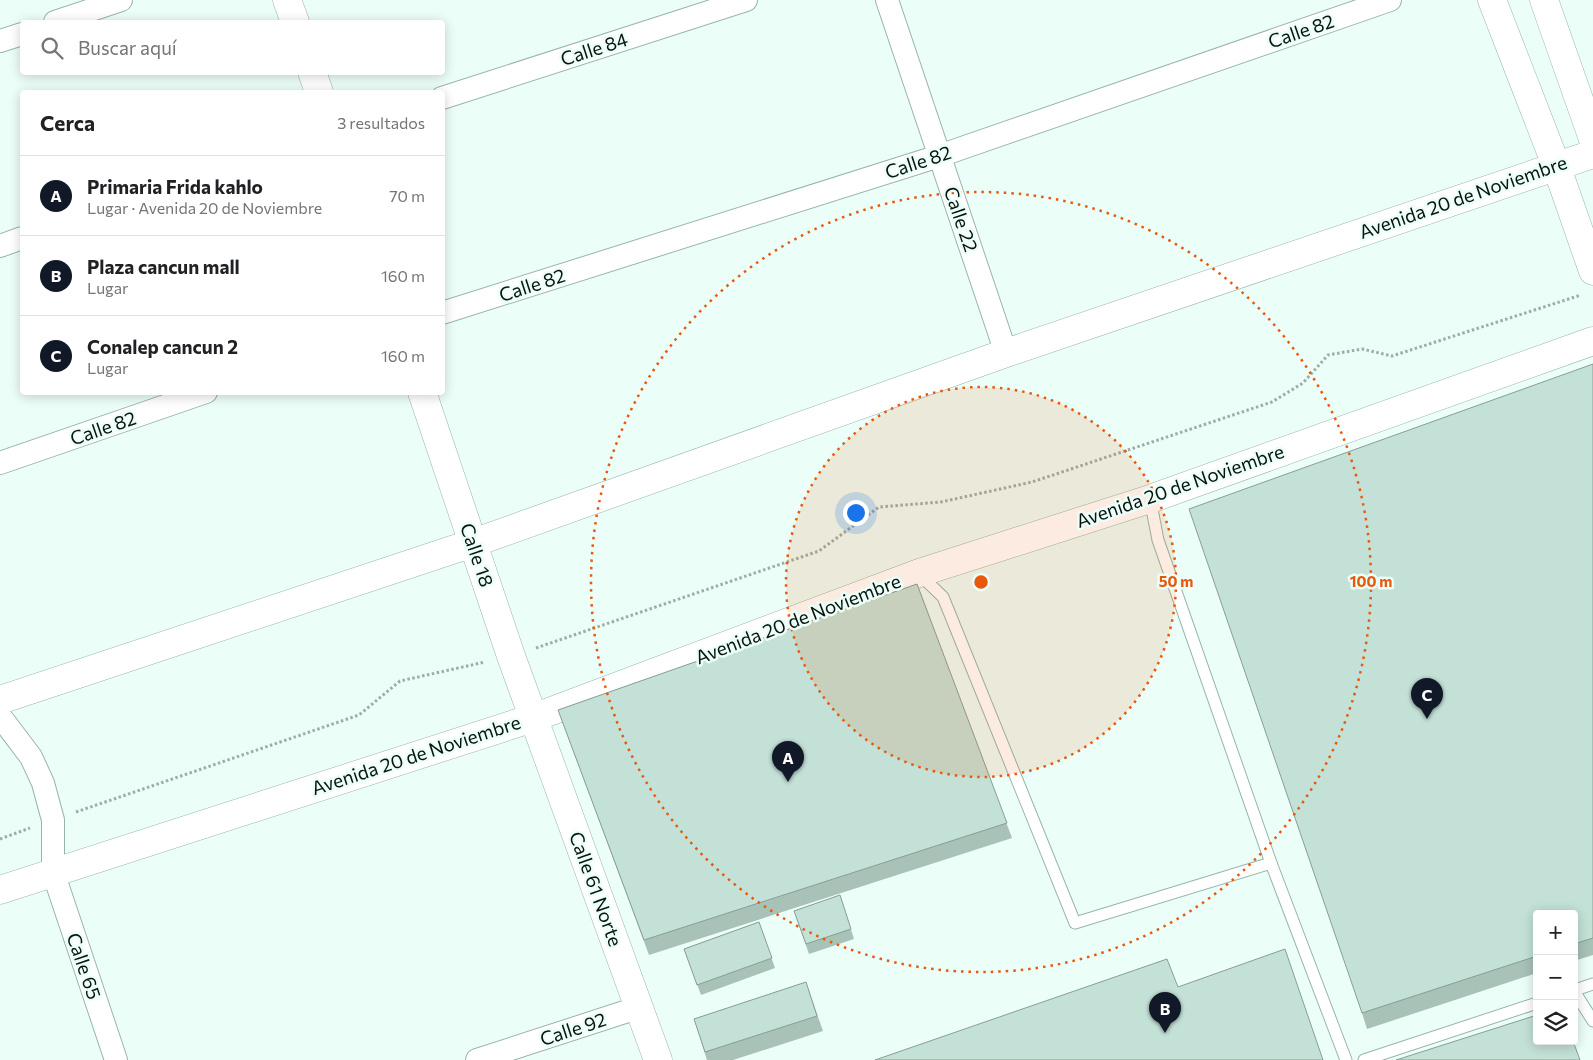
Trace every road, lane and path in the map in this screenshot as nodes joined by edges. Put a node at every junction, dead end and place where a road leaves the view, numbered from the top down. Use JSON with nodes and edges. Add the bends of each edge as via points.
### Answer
{"nodes":[{"id":1,"x":121,"y":0,"type":"edge"},
{"id":2,"x":287,"y":0,"type":"edge"},
{"id":3,"x":746,"y":0,"type":"edge"},
{"id":4,"x":887,"y":0,"type":"edge"},
{"id":5,"x":1390,"y":0,"type":"edge"},
{"id":6,"x":1492,"y":0,"type":"edge"},
{"id":7,"x":1544,"y":0,"type":"edge"},
{"id":8,"x":61,"y":20,"type":"edge"},
{"id":9,"x":294,"y":20,"type":"edge"},
{"id":10,"x":20,"y":35,"type":"edge"},
{"id":11,"x":0,"y":41,"type":"edge"},
{"id":12,"x":313,"y":75,"type":"edge"},
{"id":13,"x":318,"y":90,"type":"edge"},
{"id":14,"x":445,"y":97,"type":"edge"},
{"id":15,"x":1593,"y":140,"type":"edge"},
{"id":16,"x":1593,"y":154,"type":"edge"},
{"id":17,"x":940,"y":156,"type":"junction"},
{"id":18,"x":1556,"y":165,"type":"junction"},
{"id":19,"x":20,"y":239,"type":"edge"},
{"id":20,"x":0,"y":246,"type":"edge"},
{"id":21,"x":1589,"y":282,"type":"edge"},
{"id":22,"x":445,"y":312,"type":"edge"},
{"id":23,"x":1593,"y":341,"type":"edge"},
{"id":24,"x":1006,"y":353,"type":"junction"},
{"id":25,"x":197,"y":395,"type":"edge"},
{"id":26,"x":423,"y":395,"type":"edge"},
{"id":27,"x":0,"y":463,"type":"edge"},
{"id":28,"x":1150,"y":500,"type":"junction"},
{"id":29,"x":473,"y":543,"type":"junction"},
{"id":30,"x":919,"y":573,"type":"junction"},
{"id":31,"x":511,"y":656,"type":"junction"},
{"id":32,"x":0,"y":700,"type":"edge"},
{"id":33,"x":0,"y":716,"type":"edge"},
{"id":34,"x":533,"y":718,"type":"junction"},
{"id":35,"x":53,"y":820,"type":"junction"},
{"id":36,"x":0,"y":839,"type":"edge"},
{"id":37,"x":1271,"y":863,"type":"junction"},
{"id":38,"x":53,"y":872,"type":"junction"},
{"id":39,"x":0,"y":890,"type":"edge"},
{"id":40,"x":1593,"y":984,"type":"edge"},
{"id":41,"x":1578,"y":989,"type":"edge"},
{"id":42,"x":1578,"y":997,"type":"edge"},
{"id":43,"x":1533,"y":1004,"type":"edge"},
{"id":44,"x":640,"y":1007,"type":"junction"},
{"id":45,"x":1593,"y":1021,"type":"edge"},
{"id":46,"x":116,"y":1060,"type":"edge"},
{"id":47,"x":477,"y":1060,"type":"edge"},
{"id":48,"x":658,"y":1060,"type":"edge"},
{"id":49,"x":1346,"y":1060,"type":"edge"},
{"id":50,"x":1364,"y":1060,"type":"edge"}],
"edges":[{"from":1,"to":8,"type":"street"},
{"from":2,"to":9,"type":"main road"},
{"from":3,"to":14,"type":"street","name":"Calle 84"},
{"from":4,"to":17,"type":"street","name":"Calle 22"},
{"from":5,"to":17,"type":"street","name":"Calle 82"},
{"from":6,"to":18,"type":"main road"},
{"from":7,"to":15,"type":"main road"},
{"from":10,"to":11,"type":"street"},
{"from":12,"to":13,"type":"main road"},
{"from":16,"to":18,"type":"main road","name":"Avenida 20 de Noviembre"},
{"from":17,"to":22,"type":"street","name":"Calle 82"},
{"from":17,"to":24,"type":"street","name":"Calle 22"},
{"from":18,"to":21,"type":"main road"},
{"from":18,"to":24,"type":"main road","name":"Avenida 20 de Noviembre"},
{"from":19,"to":20,"type":"street"},
{"from":21,"to":31,"type":"path","via":[[1392,356],[1362,349],[1328,355],[1303,383],[1272,402],[1032,482],[941,502],[879,507],[820,551]]},
{"from":23,"to":28,"type":"main road","name":"Avenida 20 de Noviembre"},
{"from":24,"to":29,"type":"main road","name":"Avenida 20 de Noviembre"},
{"from":25,"to":27,"type":"street","name":"Calle 82"},
{"from":26,"to":29,"type":"main road","name":"Calle 18"},
{"from":28,"to":30,"type":"main road","name":"Avenida 20 de Noviembre"},
{"from":28,"to":37,"type":"lane","via":[[1158,540]]},
{"from":29,"to":31,"type":"main road","name":"Calle 18"},
{"from":29,"to":32,"type":"main road","name":"Avenida 20 de Noviembre"},
{"from":30,"to":34,"type":"main road","name":"Avenida 20 de Noviembre"},
{"from":30,"to":37,"type":"lane","via":[[944,597],[1075,923]]},
{"from":31,"to":34,"type":"main road","name":"Calle 18"},
{"from":31,"to":35,"type":"path","via":[[400,681],[359,715]]},
{"from":33,"to":35,"type":"street","name":"Calle 65","via":[[30,757],[43,783]]},
{"from":34,"to":38,"type":"main road","name":"Avenida 20 de Noviembre"},
{"from":34,"to":44,"type":"main road","name":"Calle 61 Norte"},
{"from":35,"to":36,"type":"path"},
{"from":35,"to":38,"type":"street","name":"Calle 65"},
{"from":37,"to":49,"type":"lane"},
{"from":38,"to":39,"type":"main road","name":"Avenida 20 de Noviembre"},
{"from":38,"to":46,"type":"street","name":"Calle 65"},
{"from":40,"to":41,"type":"lane"},
{"from":42,"to":45,"type":"lane"},
{"from":43,"to":50,"type":"lane"},
{"from":44,"to":47,"type":"street","name":"Calle 92"},
{"from":44,"to":48,"type":"main road","name":"Calle 61 Norte"}]}
